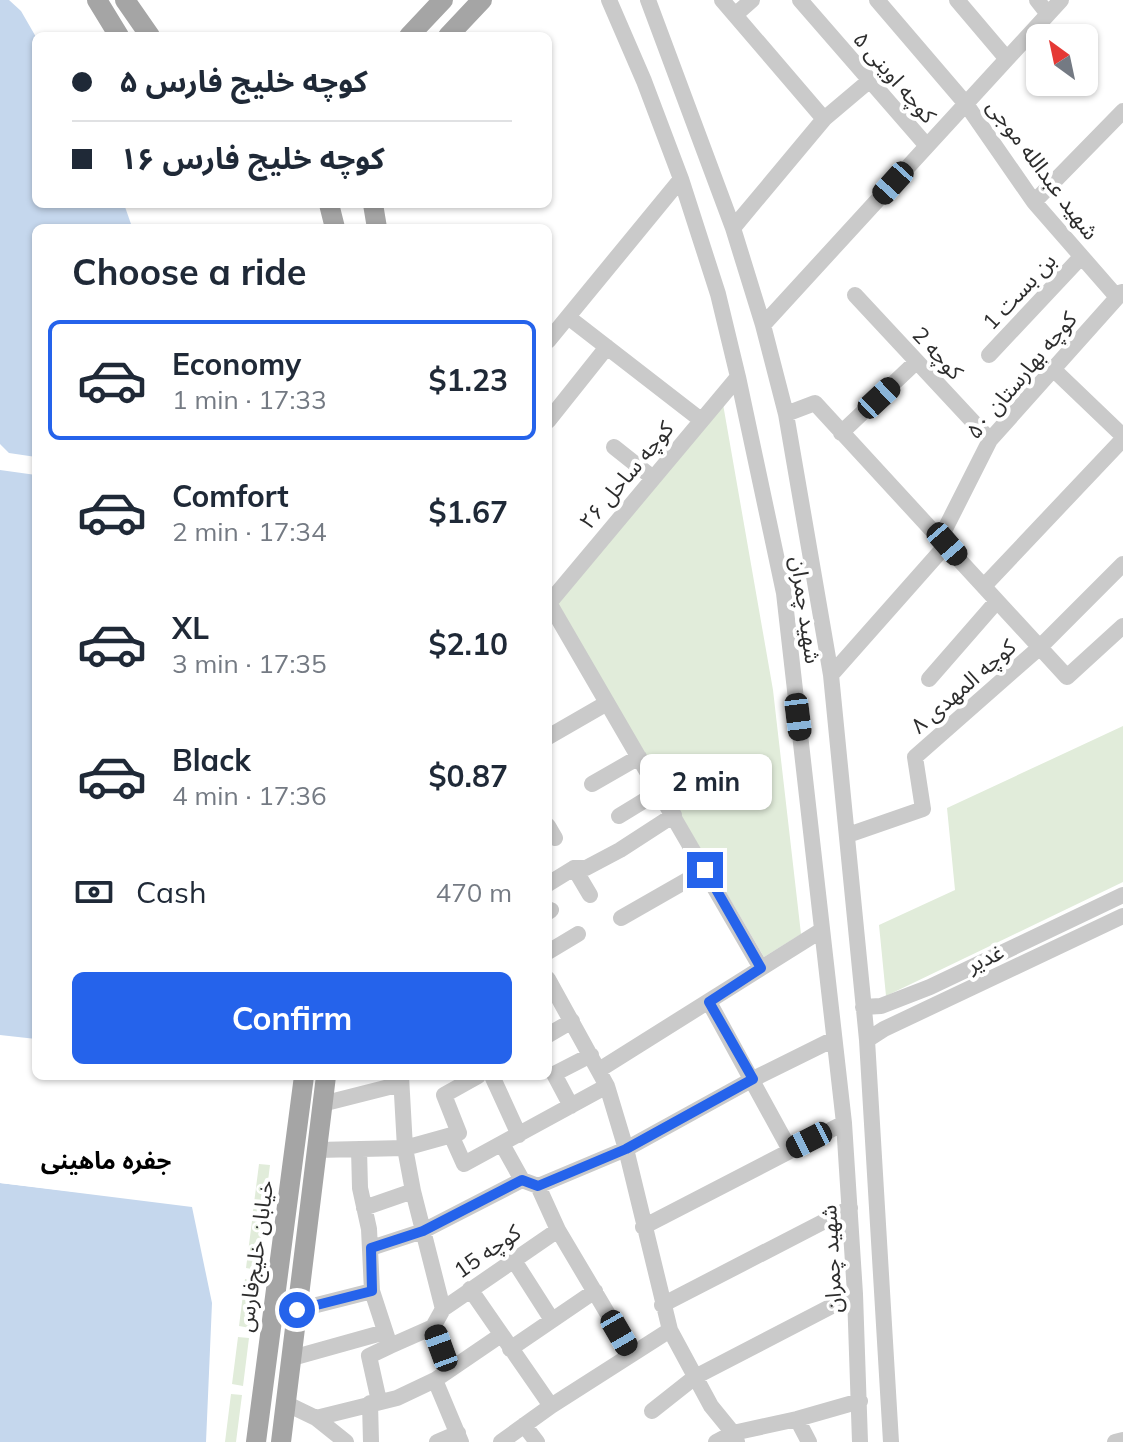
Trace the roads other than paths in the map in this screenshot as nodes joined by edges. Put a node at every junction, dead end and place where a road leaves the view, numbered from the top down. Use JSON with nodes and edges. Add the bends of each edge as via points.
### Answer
{"nodes":[{"id":1,"x":97,"y":0,"type":"edge"},
{"id":2,"x":125,"y":0,"type":"edge"},
{"id":3,"x":443,"y":0,"type":"edge"},
{"id":4,"x":482,"y":0,"type":"edge"},
{"id":5,"x":609,"y":0,"type":"edge"},
{"id":6,"x":648,"y":0,"type":"edge"},
{"id":7,"x":722,"y":0,"type":"edge"},
{"id":8,"x":752,"y":0,"type":"edge"},
{"id":9,"x":800,"y":0,"type":"edge"},
{"id":10,"x":877,"y":0,"type":"edge"},
{"id":11,"x":957,"y":0,"type":"edge"},
{"id":12,"x":1037,"y":0,"type":"edge"},
{"id":13,"x":1061,"y":0,"type":"edge"},
{"id":14,"x":1048,"y":14,"type":"junction"},
{"id":15,"x":735,"y":15,"type":"junction"},
{"id":16,"x":117,"y":32,"type":"edge"},
{"id":17,"x":147,"y":32,"type":"edge"},
{"id":18,"x":413,"y":32,"type":"edge"},
{"id":19,"x":452,"y":32,"type":"edge"},
{"id":20,"x":1007,"y":59,"type":"junction"},
{"id":21,"x":869,"y":81,"type":"junction"},
{"id":22,"x":966,"y":104,"type":"junction"},
{"id":23,"x":1123,"y":111,"type":"edge"},
{"id":24,"x":824,"y":119,"type":"junction"},
{"id":25,"x":927,"y":146,"type":"junction"},
{"id":26,"x":681,"y":179,"type":"junction"},
{"id":27,"x":1034,"y":202,"type":"junction"},
{"id":28,"x":733,"y":228,"type":"junction"},
{"id":29,"x":1081,"y":257,"type":"junction"},
{"id":30,"x":1120,"y":294,"type":"edge"},
{"id":31,"x":855,"y":295,"type":"dead end"},
{"id":32,"x":568,"y":317,"type":"junction"},
{"id":33,"x":763,"y":325,"type":"junction"},
{"id":34,"x":552,"y":336,"type":"edge"},
{"id":35,"x":607,"y":347,"type":"junction"},
{"id":36,"x":989,"y":355,"type":"dead end"},
{"id":37,"x":916,"y":362,"type":"junction"},
{"id":38,"x":1053,"y":369,"type":"junction"},
{"id":39,"x":738,"y":377,"type":"junction"},
{"id":40,"x":786,"y":414,"type":"junction"},
{"id":41,"x":552,"y":416,"type":"edge"},
{"id":42,"x":701,"y":420,"type":"junction"},
{"id":43,"x":841,"y":433,"type":"junction"},
{"id":44,"x":1123,"y":438,"type":"edge"},
{"id":45,"x":990,"y":440,"type":"junction"},
{"id":46,"x":614,"y":447,"type":"dead end"},
{"id":47,"x":653,"y":478,"type":"junction"},
{"id":48,"x":944,"y":541,"type":"junction"},
{"id":49,"x":1123,"y":564,"type":"edge"},
{"id":50,"x":984,"y":586,"type":"junction"},
{"id":51,"x":552,"y":597,"type":"edge"},
{"id":52,"x":997,"y":601,"type":"junction"},
{"id":53,"x":552,"y":609,"type":"edge"},
{"id":54,"x":1123,"y":626,"type":"edge"},
{"id":55,"x":1039,"y":648,"type":"junction"},
{"id":56,"x":831,"y":675,"type":"junction"},
{"id":57,"x":929,"y":679,"type":"dead end"},
{"id":58,"x":607,"y":703,"type":"junction"},
{"id":59,"x":552,"y":735,"type":"edge"},
{"id":60,"x":639,"y":757,"type":"junction"},
{"id":61,"x":592,"y":784,"type":"dead end"},
{"id":62,"x":660,"y":791,"type":"junction"},
{"id":63,"x":674,"y":815,"type":"junction"},
{"id":64,"x":619,"y":816,"type":"dead end"},
{"id":65,"x":848,"y":835,"type":"junction"},
{"id":66,"x":574,"y":868,"type":"junction"},
{"id":67,"x":705,"y":870,"type":"junction"},
{"id":68,"x":552,"y":882,"type":"edge"},
{"id":69,"x":590,"y":895,"type":"dead end"},
{"id":70,"x":1123,"y":895,"type":"edge"},
{"id":71,"x":1123,"y":916,"type":"edge"},
{"id":72,"x":621,"y":918,"type":"dead end"},
{"id":73,"x":822,"y":930,"type":"junction"},
{"id":74,"x":578,"y":934,"type":"dead end"},
{"id":75,"x":552,"y":950,"type":"edge"},
{"id":76,"x":761,"y":968,"type":"junction"},
{"id":77,"x":552,"y":987,"type":"edge"},
{"id":78,"x":900,"y":999,"type":"junction"},
{"id":79,"x":709,"y":1002,"type":"junction"},
{"id":80,"x":863,"y":1007,"type":"junction"},
{"id":81,"x":907,"y":1018,"type":"junction"},
{"id":82,"x":572,"y":1021,"type":"junction"},
{"id":83,"x":552,"y":1033,"type":"edge"},
{"id":84,"x":834,"y":1039,"type":"junction"},
{"id":85,"x":867,"y":1040,"type":"junction"},
{"id":86,"x":595,"y":1062,"type":"junction"},
{"id":87,"x":753,"y":1079,"type":"junction"},
{"id":88,"x":303,"y":1080,"type":"edge"},
{"id":89,"x":325,"y":1080,"type":"edge"},
{"id":90,"x":401,"y":1080,"type":"edge"},
{"id":91,"x":471,"y":1080,"type":"edge"},
{"id":92,"x":494,"y":1080,"type":"edge"},
{"id":93,"x":607,"y":1086,"type":"junction"},
{"id":94,"x":322,"y":1104,"type":"junction"},
{"id":95,"x":571,"y":1106,"type":"junction"},
{"id":96,"x":844,"y":1123,"type":"junction"},
{"id":97,"x":451,"y":1135,"type":"junction"},
{"id":98,"x":519,"y":1135,"type":"junction"},
{"id":99,"x":502,"y":1144,"type":"junction"},
{"id":100,"x":405,"y":1148,"type":"junction"},
{"id":101,"x":359,"y":1149,"type":"junction"},
{"id":102,"x":626,"y":1149,"type":"junction"},
{"id":103,"x":317,"y":1150,"type":"junction"},
{"id":104,"x":790,"y":1150,"type":"junction"},
{"id":105,"x":530,"y":1183,"type":"junction"},
{"id":106,"x":413,"y":1191,"type":"junction"},
{"id":107,"x":364,"y":1208,"type":"junction"},
{"id":108,"x":850,"y":1208,"type":"junction"},
{"id":109,"x":643,"y":1227,"type":"junction"},
{"id":110,"x":558,"y":1230,"type":"junction"},
{"id":111,"x":423,"y":1231,"type":"junction"},
{"id":112,"x":371,"y":1248,"type":"junction"},
{"id":113,"x":513,"y":1259,"type":"junction"},
{"id":114,"x":470,"y":1289,"type":"junction"},
{"id":115,"x":372,"y":1291,"type":"junction"},
{"id":116,"x":595,"y":1291,"type":"junction"},
{"id":117,"x":855,"y":1294,"type":"junction"},
{"id":118,"x":662,"y":1305,"type":"junction"},
{"id":119,"x":443,"y":1309,"type":"junction"},
{"id":120,"x":297,"y":1310,"type":"junction"},
{"id":121,"x":552,"y":1320,"type":"junction"},
{"id":122,"x":433,"y":1327,"type":"junction"},
{"id":123,"x":886,"y":1328,"type":"junction"},
{"id":124,"x":670,"y":1330,"type":"junction"},
{"id":125,"x":857,"y":1330,"type":"junction"},
{"id":126,"x":388,"y":1339,"type":"junction"},
{"id":127,"x":506,"y":1342,"type":"junction"},
{"id":128,"x":631,"y":1353,"type":"junction"},
{"id":129,"x":291,"y":1368,"type":"junction"},
{"id":130,"x":264,"y":1375,"type":"junction"},
{"id":131,"x":442,"y":1375,"type":"junction"},
{"id":132,"x":695,"y":1377,"type":"junction"},
{"id":133,"x":860,"y":1401,"type":"junction"},
{"id":134,"x":374,"y":1402,"type":"junction"},
{"id":135,"x":287,"y":1404,"type":"junction"},
{"id":136,"x":551,"y":1406,"type":"junction"},
{"id":137,"x":652,"y":1411,"type":"dead end"},
{"id":138,"x":316,"y":1418,"type":"junction"},
{"id":139,"x":797,"y":1419,"type":"junction"},
{"id":140,"x":524,"y":1425,"type":"junction"},
{"id":141,"x":459,"y":1437,"type":"edge"},
{"id":142,"x":735,"y":1437,"type":"edge"},
{"id":143,"x":1123,"y":1440,"type":"edge"},
{"id":144,"x":256,"y":1442,"type":"edge"},
{"id":145,"x":281,"y":1442,"type":"edge"},
{"id":146,"x":346,"y":1442,"type":"edge"},
{"id":147,"x":371,"y":1442,"type":"edge"},
{"id":148,"x":437,"y":1442,"type":"edge"},
{"id":149,"x":501,"y":1442,"type":"edge"},
{"id":150,"x":537,"y":1442,"type":"edge"},
{"id":151,"x":716,"y":1442,"type":"edge"},
{"id":152,"x":809,"y":1442,"type":"edge"},
{"id":153,"x":860,"y":1442,"type":"edge"},
{"id":154,"x":891,"y":1442,"type":"edge"},
{"id":155,"x":1115,"y":1442,"type":"edge"}],
"edges":[{"from":1,"to":16,"type":"main road"},
{"from":2,"to":17,"type":"main road"},
{"from":3,"to":18,"type":"main road"},
{"from":4,"to":19,"type":"main road"},
{"from":5,"to":26,"type":"street","name":"شهید چمران"},
{"from":6,"to":28,"type":"street","name":"شهید چمران"},
{"from":7,"to":15,"type":"street"},
{"from":8,"to":15,"type":"street"},
{"from":9,"to":21,"type":"street","name":"کوچه اوینی ۵"},
{"from":10,"to":22,"type":"street","name":"شهید عبدالله موجی"},
{"from":11,"to":20,"type":"street"},
{"from":12,"to":14,"type":"street"},
{"from":13,"to":14,"type":"street"},
{"from":14,"to":20,"type":"street"},
{"from":15,"to":24,"type":"street"},
{"from":20,"to":22,"type":"street"},
{"from":21,"to":24,"type":"street"},
{"from":21,"to":25,"type":"street","name":"کوچه اوینی ۵"},
{"from":22,"to":25,"type":"street"},
{"from":22,"to":27,"type":"street","name":"شهید عبدالله موجی"},
{"from":23,"to":27,"type":"street"},
{"from":24,"to":28,"type":"street"},
{"from":25,"to":33,"type":"street"},
{"from":26,"to":32,"type":"street"},
{"from":26,"to":39,"type":"street","name":"شهید چمران"},
{"from":27,"to":29,"type":"street","name":"شهید عبدالله موجی"},
{"from":28,"to":33,"type":"street","name":"شهید چمران"},
{"from":29,"to":30,"type":"street","name":"شهید عبدالله موجی"},
{"from":29,"to":36,"type":"street","name":"بن بست 1"},
{"from":30,"to":38,"type":"street","name":"کوچه بهارستان ۵۰"},
{"from":31,"to":37,"type":"street","name":"کوچه 2"},
{"from":32,"to":34,"type":"street"},
{"from":32,"to":35,"type":"street"},
{"from":33,"to":40,"type":"street","name":"شهید چمران"},
{"from":35,"to":41,"type":"street"},
{"from":35,"to":42,"type":"street"},
{"from":37,"to":43,"type":"street"},
{"from":37,"to":45,"type":"street","name":"کوچه 2"},
{"from":38,"to":44,"type":"street"},
{"from":38,"to":45,"type":"street","name":"کوچه بهارستان ۵۰"},
{"from":39,"to":42,"type":"street","name":"کوچه ساحل ۲۶"},
{"from":39,"to":73,"type":"street","name":"شهید چمران","via":[[784,593]]},
{"from":40,"to":43,"type":"street","via":[[815,403]]},
{"from":40,"to":56,"type":"street","name":"شهید چمران"},
{"from":42,"to":47,"type":"street","name":"کوچه ساحل ۲۶"},
{"from":43,"to":48,"type":"street"},
{"from":44,"to":50,"type":"street"},
{"from":45,"to":48,"type":"street","name":"کوچه بهارستان ۵۰"},
{"from":46,"to":47,"type":"street"},
{"from":47,"to":51,"type":"street","name":"کوچه ساحل ۲۶"},
{"from":48,"to":50,"type":"street"},
{"from":48,"to":56,"type":"street","name":"کوچه بهارستان ۵۰"},
{"from":49,"to":55,"type":"street","name":"کوچه المهدی ۸"},
{"from":50,"to":52,"type":"street"},
{"from":52,"to":55,"type":"street"},
{"from":52,"to":57,"type":"street"},
{"from":53,"to":58,"type":"street"},
{"from":54,"to":55,"type":"street","via":[[1067,677]]},
{"from":55,"to":65,"type":"street","name":"کوچه المهدی ۸","via":[[915,757],[923,809]]},
{"from":56,"to":65,"type":"street","name":"شهید چمران"},
{"from":58,"to":59,"type":"street"},
{"from":58,"to":60,"type":"street"},
{"from":60,"to":61,"type":"street"},
{"from":60,"to":62,"type":"street"},
{"from":62,"to":63,"type":"street"},
{"from":62,"to":64,"type":"street"},
{"from":63,"to":66,"type":"street","via":[[620,850],[586,868]]},
{"from":63,"to":67,"type":"street"},
{"from":65,"to":80,"type":"street","name":"شهید چمران"},
{"from":66,"to":68,"type":"street"},
{"from":66,"to":69,"type":"street"},
{"from":67,"to":72,"type":"street"},
{"from":67,"to":76,"type":"street"},
{"from":70,"to":78,"type":"street","name":"غدیر"},
{"from":71,"to":81,"type":"street","name":"غدیر"},
{"from":73,"to":76,"type":"street"},
{"from":73,"to":84,"type":"street","name":"شهید چمران"},
{"from":74,"to":75,"type":"street"},
{"from":76,"to":79,"type":"street"},
{"from":77,"to":82,"type":"street"},
{"from":78,"to":80,"type":"street","name":"غدیر"},
{"from":78,"to":81,"type":"street","via":[[899,1010]]},
{"from":79,"to":86,"type":"street"},
{"from":79,"to":87,"type":"street"},
{"from":80,"to":85,"type":"street","name":"شهید چمران"},
{"from":81,"to":85,"type":"street","name":"غدیر"},
{"from":82,"to":83,"type":"street"},
{"from":82,"to":86,"type":"street"},
{"from":84,"to":87,"type":"street"},
{"from":84,"to":96,"type":"street","name":"شهید چمران"},
{"from":85,"to":123,"type":"street","name":"شهید چمران"},
{"from":86,"to":93,"type":"street"},
{"from":86,"to":95,"type":"street","via":[[554,1074]]},
{"from":87,"to":102,"type":"street"},
{"from":87,"to":104,"type":"street"},
{"from":88,"to":130,"type":"main road","name":"خیابان خلیج‌فارس"},
{"from":89,"to":94,"type":"main road"},
{"from":90,"to":94,"type":"street"},
{"from":90,"to":100,"type":"street"},
{"from":91,"to":97,"type":"street","via":[[444,1095],[459,1133]]},
{"from":92,"to":98,"type":"street"},
{"from":93,"to":95,"type":"street"},
{"from":93,"to":102,"type":"street"},
{"from":94,"to":103,"type":"main road"},
{"from":95,"to":98,"type":"street"},
{"from":96,"to":104,"type":"street"},
{"from":96,"to":108,"type":"street","name":"شهید چمران"},
{"from":97,"to":99,"type":"street","via":[[464,1164]]},
{"from":97,"to":100,"type":"street"},
{"from":98,"to":99,"type":"street"},
{"from":99,"to":105,"type":"street"},
{"from":100,"to":101,"type":"street"},
{"from":100,"to":106,"type":"street"},
{"from":101,"to":103,"type":"street"},
{"from":101,"to":107,"type":"street"},
{"from":102,"to":105,"type":"street"},
{"from":102,"to":109,"type":"street"},
{"from":103,"to":120,"type":"main road"},
{"from":104,"to":109,"type":"street"},
{"from":105,"to":110,"type":"street"},
{"from":105,"to":111,"type":"street"},
{"from":106,"to":107,"type":"street"},
{"from":106,"to":111,"type":"street"},
{"from":107,"to":112,"type":"street"},
{"from":108,"to":117,"type":"street","name":"شهید چمران"},
{"from":108,"to":118,"type":"street"},
{"from":109,"to":118,"type":"street"},
{"from":110,"to":113,"type":"street","name":"کوچه 15"},
{"from":110,"to":116,"type":"street"},
{"from":111,"to":112,"type":"street"},
{"from":111,"to":119,"type":"street"},
{"from":112,"to":115,"type":"street"},
{"from":113,"to":114,"type":"street","name":"کوچه 15"},
{"from":113,"to":121,"type":"street"},
{"from":114,"to":119,"type":"street","name":"کوچه 15"},
{"from":114,"to":127,"type":"street"},
{"from":115,"to":120,"type":"street"},
{"from":115,"to":126,"type":"street"},
{"from":116,"to":121,"type":"street"},
{"from":116,"to":128,"type":"street"},
{"from":117,"to":125,"type":"street","name":"شهید چمران"},
{"from":117,"to":132,"type":"street"},
{"from":118,"to":124,"type":"street"},
{"from":119,"to":122,"type":"street"},
{"from":120,"to":129,"type":"main road"},
{"from":121,"to":127,"type":"street"},
{"from":122,"to":126,"type":"street"},
{"from":122,"to":131,"type":"street"},
{"from":123,"to":125,"type":"street"},
{"from":123,"to":154,"type":"street","name":"شهید چمران"},
{"from":124,"to":128,"type":"street"},
{"from":124,"to":132,"type":"street"},
{"from":125,"to":133,"type":"street","name":"شهید چمران"},
{"from":126,"to":129,"type":"street"},
{"from":126,"to":134,"type":"street","via":[[369,1356]]},
{"from":127,"to":131,"type":"street"},
{"from":127,"to":136,"type":"street"},
{"from":128,"to":136,"type":"street"},
{"from":129,"to":130,"type":"main road"},
{"from":129,"to":135,"type":"main road"},
{"from":130,"to":144,"type":"main road","name":"خیابان خلیج‌فارس"},
{"from":131,"to":134,"type":"street","via":[[397,1398]]},
{"from":131,"to":141,"type":"street"},
{"from":132,"to":137,"type":"street"},
{"from":132,"to":142,"type":"street"},
{"from":133,"to":139,"type":"street"},
{"from":133,"to":153,"type":"street","name":"شهید چمران"},
{"from":134,"to":138,"type":"street"},
{"from":134,"to":147,"type":"street"},
{"from":135,"to":138,"type":"street"},
{"from":135,"to":145,"type":"main road"},
{"from":136,"to":140,"type":"street"},
{"from":138,"to":146,"type":"street"},
{"from":139,"to":142,"type":"street"},
{"from":139,"to":152,"type":"street"},
{"from":140,"to":149,"type":"street"},
{"from":140,"to":150,"type":"street"},
{"from":141,"to":148,"type":"street"},
{"from":142,"to":151,"type":"street"},
{"from":143,"to":155,"type":"street"}]}
